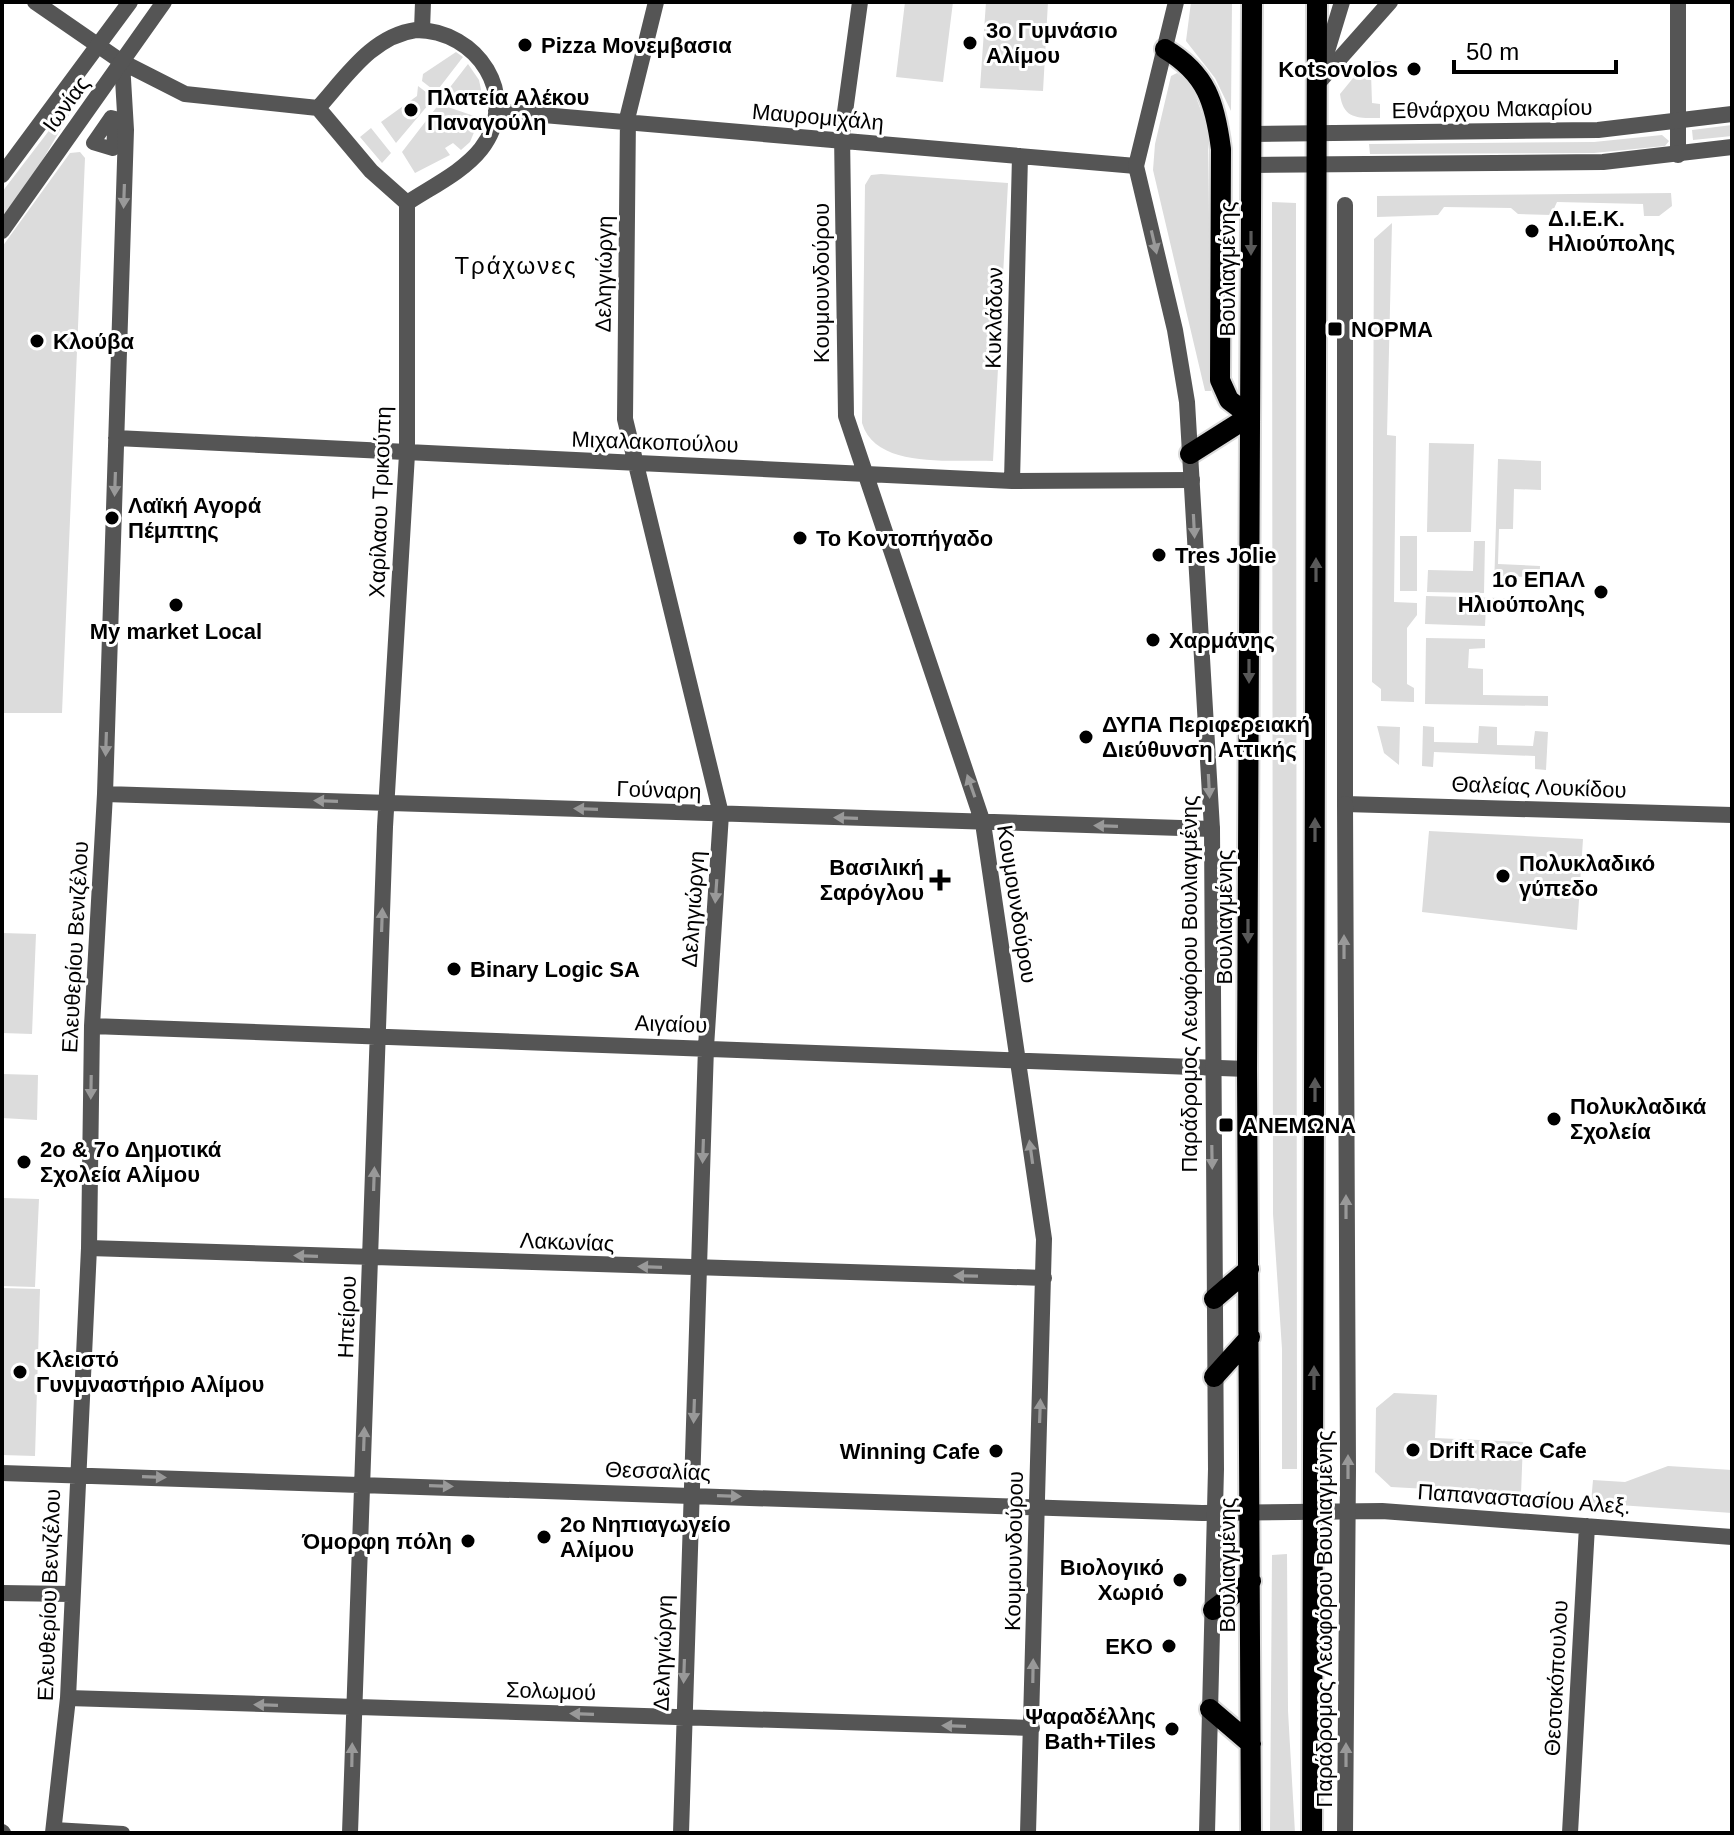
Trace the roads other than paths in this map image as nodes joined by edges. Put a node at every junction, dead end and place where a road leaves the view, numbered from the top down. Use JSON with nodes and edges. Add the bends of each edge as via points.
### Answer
{"nodes":[{"id":1,"x":35,"y":2,"type":"edge"},
{"id":2,"x":130,"y":2,"type":"edge"},
{"id":3,"x":164,"y":2,"type":"edge"},
{"id":4,"x":423,"y":2,"type":"edge"},
{"id":5,"x":656,"y":2,"type":"edge"},
{"id":6,"x":860,"y":2,"type":"edge"},
{"id":7,"x":1176,"y":2,"type":"edge"},
{"id":8,"x":1252,"y":2,"type":"edge"},
{"id":9,"x":1317,"y":2,"type":"edge"},
{"id":10,"x":1342,"y":2,"type":"edge"},
{"id":11,"x":1678,"y":2,"type":"edge"},
{"id":12,"x":1379,"y":5,"type":"edge"},
{"id":13,"x":422,"y":30,"type":"junction"},
{"id":14,"x":98,"y":46,"type":"junction"},
{"id":15,"x":1165,"y":49,"type":"junction"},
{"id":16,"x":122,"y":62,"type":"junction"},
{"id":17,"x":1317,"y":84,"type":"junction"},
{"id":18,"x":318,"y":108,"type":"junction"},
{"id":19,"x":496,"y":111,"type":"junction"},
{"id":20,"x":1732,"y":114,"type":"edge"},
{"id":21,"x":628,"y":123,"type":"junction"},
{"id":22,"x":1677,"y":123,"type":"junction"},
{"id":23,"x":1251,"y":134,"type":"junction"},
{"id":24,"x":1317,"y":134,"type":"junction"},
{"id":25,"x":842,"y":141,"type":"junction"},
{"id":26,"x":1732,"y":147,"type":"edge"},
{"id":27,"x":1678,"y":155,"type":"junction"},
{"id":28,"x":1020,"y":156,"type":"junction"},
{"id":29,"x":1252,"y":165,"type":"junction"},
{"id":30,"x":1317,"y":165,"type":"junction"},
{"id":31,"x":1136,"y":166,"type":"junction"},
{"id":32,"x":2,"y":175,"type":"edge"},
{"id":33,"x":407,"y":203,"type":"junction"},
{"id":34,"x":1345,"y":205,"type":"dead end"},
{"id":35,"x":2,"y":231,"type":"edge"},
{"id":36,"x":1250,"y":416,"type":"junction"},
{"id":37,"x":116,"y":438,"type":"junction"},
{"id":38,"x":407,"y":454,"type":"junction"},
{"id":39,"x":1190,"y":454,"type":"junction"},
{"id":40,"x":633,"y":464,"type":"junction"},
{"id":41,"x":865,"y":473,"type":"junction"},
{"id":42,"x":1192,"y":480,"type":"junction"},
{"id":43,"x":1012,"y":481,"type":"junction"},
{"id":44,"x":105,"y":794,"type":"junction"},
{"id":45,"x":387,"y":803,"type":"junction"},
{"id":46,"x":1345,"y":804,"type":"junction"},
{"id":47,"x":721,"y":814,"type":"junction"},
{"id":48,"x":1732,"y":815,"type":"edge"},
{"id":49,"x":983,"y":823,"type":"junction"},
{"id":50,"x":1212,"y":829,"type":"junction"},
{"id":51,"x":92,"y":1026,"type":"junction"},
{"id":52,"x":378,"y":1036,"type":"junction"},
{"id":53,"x":706,"y":1047,"type":"junction"},
{"id":54,"x":1017,"y":1058,"type":"junction"},
{"id":55,"x":1211,"y":1067,"type":"junction"},
{"id":56,"x":1247,"y":1069,"type":"junction"},
{"id":57,"x":89,"y":1248,"type":"junction"},
{"id":58,"x":372,"y":1258,"type":"junction"},
{"id":59,"x":698,"y":1269,"type":"junction"},
{"id":60,"x":1249,"y":1269,"type":"junction"},
{"id":61,"x":1044,"y":1278,"type":"junction"},
{"id":62,"x":1214,"y":1299,"type":"junction"},
{"id":63,"x":1250,"y":1337,"type":"junction"},
{"id":64,"x":1214,"y":1377,"type":"junction"},
{"id":65,"x":2,"y":1473,"type":"edge"},
{"id":66,"x":76,"y":1475,"type":"junction"},
{"id":67,"x":362,"y":1484,"type":"junction"},
{"id":68,"x":691,"y":1495,"type":"junction"},
{"id":69,"x":1037,"y":1506,"type":"junction"},
{"id":70,"x":1348,"y":1511,"type":"junction"},
{"id":71,"x":1313,"y":1512,"type":"junction"},
{"id":72,"x":1215,"y":1513,"type":"junction"},
{"id":73,"x":1252,"y":1513,"type":"junction"},
{"id":74,"x":1587,"y":1526,"type":"junction"},
{"id":75,"x":1732,"y":1537,"type":"edge"},
{"id":76,"x":1251,"y":1581,"type":"junction"},
{"id":77,"x":2,"y":1593,"type":"edge"},
{"id":78,"x":71,"y":1594,"type":"junction"},
{"id":79,"x":1213,"y":1610,"type":"junction"},
{"id":80,"x":68,"y":1698,"type":"junction"},
{"id":81,"x":353,"y":1707,"type":"junction"},
{"id":82,"x":1210,"y":1709,"type":"junction"},
{"id":83,"x":682,"y":1717,"type":"junction"},
{"id":84,"x":1032,"y":1728,"type":"junction"},
{"id":85,"x":1251,"y":1744,"type":"junction"},
{"id":86,"x":53,"y":1831,"type":"edge"},
{"id":87,"x":123,"y":1833,"type":"edge"},
{"id":88,"x":350,"y":1833,"type":"edge"},
{"id":89,"x":681,"y":1833,"type":"edge"},
{"id":90,"x":1028,"y":1833,"type":"edge"},
{"id":91,"x":1207,"y":1833,"type":"edge"},
{"id":92,"x":1251,"y":1833,"type":"edge"},
{"id":93,"x":1312,"y":1833,"type":"edge"},
{"id":94,"x":1345,"y":1833,"type":"edge"},
{"id":95,"x":1570,"y":1833,"type":"edge"}],
"edges":[{"from":1,"to":14,"type":"street"},
{"from":2,"to":14,"type":"street","name":"Ιωνίας"},
{"from":3,"to":16,"type":"street","name":"Ιωνίας"},
{"from":4,"to":13,"type":"street"},
{"from":5,"to":21,"type":"street","name":"Δεληγιώργη"},
{"from":6,"to":25,"type":"street","name":"Κουμουνδούρου"},
{"from":7,"to":15,"type":"street","name":"Παράδρομος Λεωφόρου Βουλιαγμένης"},
{"from":8,"to":23,"type":"main road","name":"Βουλιαγμένης"},
{"from":9,"to":17,"type":"main road"},
{"from":10,"to":17,"type":"street"},
{"from":11,"to":22,"type":"street"},
{"from":12,"to":17,"type":"street"},
{"from":13,"to":18,"type":"street","via":[[396,34],[377,45]]},
{"from":13,"to":19,"type":"street","via":[[455,37],[480,57],[495,86]]},
{"from":14,"to":16,"type":"street"},
{"from":14,"to":32,"type":"street","name":"Ιωνίας"},
{"from":15,"to":31,"type":"street","name":"Παράδρομος Λεωφόρου Βουλιαγμένης"},
{"from":15,"to":36,"type":"main road","via":[[1189,64],[1216,115],[1220,380],[1229,400]]},
{"from":16,"to":18,"type":"street","via":[[185,94]]},
{"from":16,"to":35,"type":"street","name":"Ιωνίας"},
{"from":16,"to":37,"type":"street","name":"Ελευθερίου Βενιζέλου","one_way":true,"via":[[126,130]]},
{"from":17,"to":24,"type":"main road"},
{"from":18,"to":33,"type":"street","via":[[371,171]]},
{"from":19,"to":21,"type":"street","name":"Μαυρομιχάλη"},
{"from":19,"to":33,"type":"street","via":[[488,138],[475,156]]},
{"from":20,"to":22,"type":"street","name":"Εθνάρχου Μακαρίου"},
{"from":21,"to":25,"type":"street","name":"Μαυρομιχάλη"},
{"from":21,"to":40,"type":"street","name":"Δεληγιώργη","via":[[625,419]]},
{"from":22,"to":24,"type":"street","name":"Εθνάρχου Μακαρίου","via":[[1598,130]]},
{"from":22,"to":27,"type":"street"},
{"from":23,"to":24,"type":"street","name":"Εθνάρχου Μακαρίου"},
{"from":23,"to":29,"type":"main road","name":"Βουλιαγμένης"},
{"from":24,"to":30,"type":"main road"},
{"from":25,"to":28,"type":"street","name":"Μαυρομιχάλη"},
{"from":25,"to":41,"type":"street","name":"Κουμουνδούρου","via":[[844,394]]},
{"from":26,"to":27,"type":"street"},
{"from":27,"to":30,"type":"street","via":[[1603,162]]},
{"from":28,"to":31,"type":"street","name":"Μαυρομιχάλη"},
{"from":28,"to":43,"type":"street","name":"Κυκλάδων"},
{"from":29,"to":30,"type":"street"},
{"from":29,"to":36,"type":"main road","name":"Βουλιαγμένης","one_way":true},
{"from":71,"to":30,"type":"main road","one_way":true},
{"from":31,"to":39,"type":"street","name":"Παράδρομος Λεωφόρου Βουλιαγμένης","one_way":true,"via":[[1182,367]]},
{"from":33,"to":38,"type":"street","name":"Χαρίλαου Τρικούπη"},
{"from":34,"to":46,"type":"street","name":"Παράδρομος Λεωφόρου Βουλιαγμένης"},
{"from":36,"to":39,"type":"main road"},
{"from":36,"to":56,"type":"main road","name":"Βουλιαγμένης","one_way":true},
{"from":37,"to":38,"type":"street","name":"Μιχαλακοπούλου"},
{"from":37,"to":44,"type":"street","name":"Ελευθερίου Βενιζέλου","one_way":true},
{"from":38,"to":40,"type":"street","name":"Μιχαλακοπούλου"},
{"from":38,"to":45,"type":"street","name":"Χαρίλαου Τρικούπη"},
{"from":39,"to":42,"type":"street","name":"Παράδρομος Λεωφόρου Βουλιαγμένης"},
{"from":40,"to":41,"type":"street","name":"Μιχαλακοπούλου"},
{"from":40,"to":47,"type":"street","name":"Δεληγιώργη"},
{"from":41,"to":43,"type":"street","name":"Μιχαλακοπούλου"},
{"from":49,"to":41,"type":"street","name":"Κουμουνδούρου","one_way":true},
{"from":42,"to":43,"type":"street","name":"Μιχαλακοπούλου"},
{"from":42,"to":50,"type":"street","name":"Παράδρομος Λεωφόρου Βουλιαγμένης","one_way":true},
{"from":45,"to":44,"type":"street","name":"Γούναρη","one_way":true},
{"from":44,"to":51,"type":"street","name":"Ελευθερίου Βενιζέλου"},
{"from":47,"to":45,"type":"street","name":"Γούναρη","one_way":true},
{"from":52,"to":45,"type":"street","name":"Ηπείρου","one_way":true},
{"from":46,"to":48,"type":"street","name":"Θαλείας Λουκίδου"},
{"from":70,"to":46,"type":"street","name":"Παράδρομος Λεωφόρου Βουλιαγμένης","one_way":true},
{"from":49,"to":47,"type":"street","name":"Γούναρη","one_way":true},
{"from":47,"to":53,"type":"street","name":"Δεληγιώργη","one_way":true},
{"from":50,"to":49,"type":"street","name":"Γούναρη","one_way":true},
{"from":49,"to":54,"type":"street","name":"Κουμουνδούρου"},
{"from":50,"to":55,"type":"street","name":"Παράδρομος Λεωφόρου Βουλιαγμένης"},
{"from":51,"to":52,"type":"street","name":"Αιγαίου"},
{"from":51,"to":57,"type":"street","name":"Ελευθερίου Βενιζέλου","one_way":true},
{"from":52,"to":53,"type":"street","name":"Αιγαίου"},
{"from":58,"to":52,"type":"street","name":"Ηπείρου","one_way":true},
{"from":53,"to":54,"type":"street","name":"Αιγαίου"},
{"from":53,"to":59,"type":"street","name":"Δεληγιώργη","one_way":true},
{"from":54,"to":55,"type":"street","name":"Αιγαίου"},
{"from":61,"to":54,"type":"street","name":"Κουμουνδούρου","one_way":true,"via":[[1044,1239]]},
{"from":55,"to":56,"type":"street","name":"Αιγαίου"},
{"from":55,"to":62,"type":"street","name":"Παράδρομος Λεωφόρου Βουλιαγμένης","one_way":true},
{"from":56,"to":60,"type":"main road","name":"Βουλιαγμένης"},
{"from":58,"to":57,"type":"street","name":"Λακωνίας","one_way":true},
{"from":57,"to":66,"type":"street","name":"Ελευθερίου Βενιζέλου"},
{"from":59,"to":58,"type":"street","name":"Λακωνίας","one_way":true},
{"from":67,"to":58,"type":"street","name":"Ηπείρου","one_way":true},
{"from":61,"to":59,"type":"street","name":"Λακωνίας","one_way":true},
{"from":59,"to":68,"type":"street","name":"Δεληγιώργη","one_way":true},
{"from":60,"to":62,"type":"main road"},
{"from":60,"to":63,"type":"main road","name":"Βουλιαγμένης"},
{"from":69,"to":61,"type":"street","name":"Κουμουνδούρου","one_way":true},
{"from":62,"to":64,"type":"street","name":"Παράδρομος Λεωφόρου Βουλιαγμένης"},
{"from":63,"to":64,"type":"main road"},
{"from":63,"to":73,"type":"main road","name":"Βουλιαγμένης"},
{"from":64,"to":72,"type":"street","name":"Παράδρομος Λεωφόρου Βουλιαγμένης"},
{"from":65,"to":66,"type":"street","name":"Θεσσαλίας"},
{"from":66,"to":67,"type":"street","name":"Θεσσαλίας","one_way":true},
{"from":66,"to":78,"type":"street","name":"Ελευθερίου Βενιζέλου"},
{"from":67,"to":68,"type":"street","name":"Θεσσαλίας","one_way":true},
{"from":67,"to":81,"type":"street","name":"Ηπείρου"},
{"from":68,"to":69,"type":"street","name":"Θεσσαλίας","one_way":true},
{"from":68,"to":83,"type":"street","name":"Δεληγιώργη","one_way":true},
{"from":69,"to":72,"type":"street","name":"Θεσσαλίας"},
{"from":84,"to":69,"type":"street","name":"Κουμουνδούρου","one_way":true},
{"from":70,"to":71,"type":"street","name":"Παπαναστασίου Αλεξ."},
{"from":70,"to":74,"type":"street","name":"Παπαναστασίου Αλεξ."},
{"from":94,"to":70,"type":"street","name":"Παράδρομος Λεωφόρου Βουλιαγμένης","one_way":true},
{"from":71,"to":73,"type":"street","name":"Θεσσαλίας"},
{"from":71,"to":93,"type":"main road"},
{"from":72,"to":73,"type":"street","name":"Θεσσαλίας"},
{"from":72,"to":79,"type":"street","name":"Παράδρομος Λεωφόρου Βουλιαγμένης"},
{"from":73,"to":76,"type":"main road","name":"Βουλιαγμένης"},
{"from":74,"to":75,"type":"street","name":"Παπαναστασίου Αλεξ."},
{"from":74,"to":95,"type":"street","name":"Θεοτοκόπουλου"},
{"from":76,"to":79,"type":"main road"},
{"from":76,"to":85,"type":"main road","name":"Βουλιαγμένης"},
{"from":77,"to":78,"type":"street"},
{"from":78,"to":80,"type":"street","name":"Ελευθερίου Βενιζέλου"},
{"from":79,"to":82,"type":"street","name":"Παράδρομος Λεωφόρου Βουλιαγμένης"},
{"from":81,"to":80,"type":"street","name":"Σολωμού","one_way":true},
{"from":80,"to":86,"type":"street","name":"Ελευθερίου Βενιζέλου"},
{"from":83,"to":81,"type":"street","name":"Σολωμού","one_way":true},
{"from":88,"to":81,"type":"street","name":"Ηπείρου","one_way":true},
{"from":82,"to":85,"type":"main road"},
{"from":82,"to":91,"type":"street","name":"Παράδρομος Λεωφόρου Βουλιαγμένης"},
{"from":84,"to":83,"type":"street","name":"Σολωμού","one_way":true},
{"from":83,"to":89,"type":"street","name":"Δεληγιώργη"},
{"from":84,"to":90,"type":"street","name":"Κουμουνδούρου"},
{"from":85,"to":92,"type":"main road","name":"Βουλιαγμένης"},
{"from":86,"to":87,"type":"street"}]}
